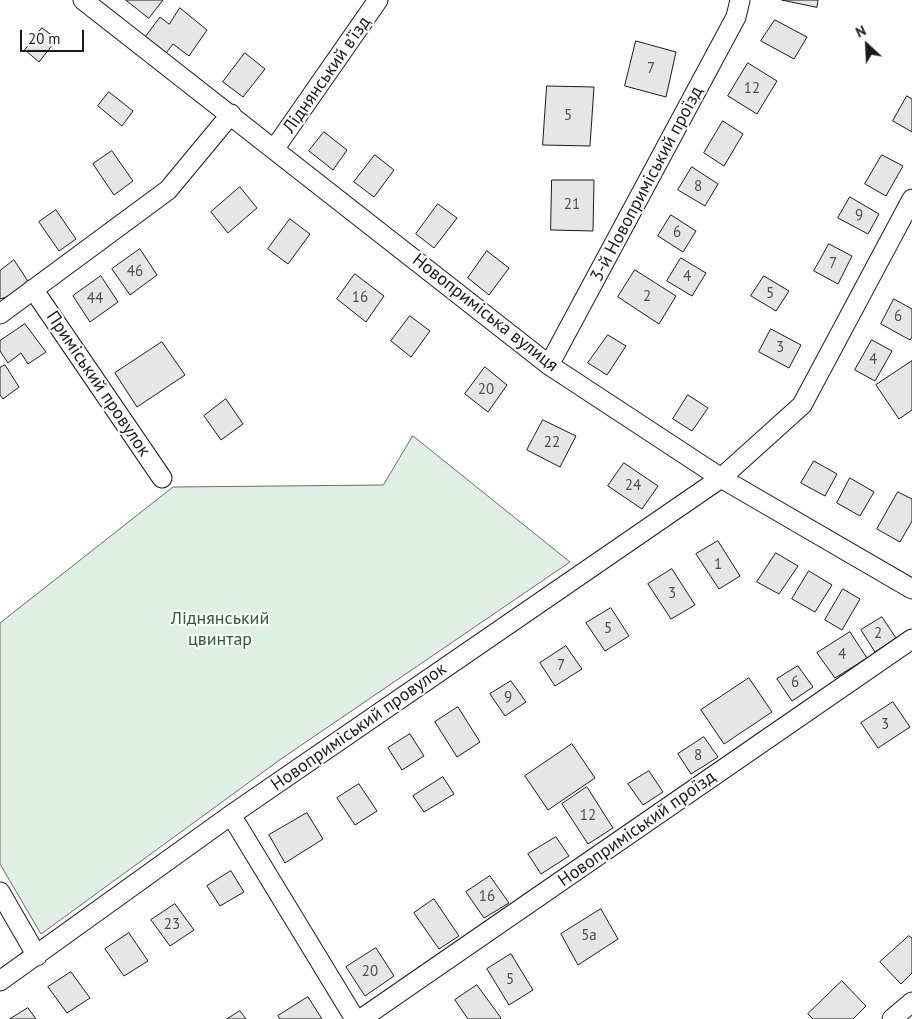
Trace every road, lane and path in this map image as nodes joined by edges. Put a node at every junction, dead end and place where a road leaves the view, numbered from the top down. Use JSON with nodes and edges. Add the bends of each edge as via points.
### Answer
{"nodes":[{"id":1,"x":83,"y":0,"type":"edge"},
{"id":2,"x":378,"y":0,"type":"edge"},
{"id":3,"x":740,"y":0,"type":"edge"},
{"id":4,"x":231,"y":114,"type":"junction"},
{"id":5,"x":275,"y":148,"type":"junction"},
{"id":6,"x":912,"y":199,"type":"edge"},
{"id":7,"x":33,"y":289,"type":"junction"},
{"id":8,"x":0,"y":314,"type":"edge"},
{"id":9,"x":549,"y":366,"type":"junction"},
{"id":10,"x":162,"y":478,"type":"dead end"},
{"id":11,"x":721,"y":478,"type":"junction"},
{"id":12,"x":912,"y":589,"type":"edge"},
{"id":13,"x":912,"y":640,"type":"edge"},
{"id":14,"x":232,"y":815,"type":"junction"},
{"id":15,"x":0,"y":892,"type":"edge"},
{"id":16,"x":37,"y":956,"type":"junction"},
{"id":17,"x":0,"y":981,"type":"edge"},
{"id":18,"x":912,"y":1002,"type":"edge"},
{"id":19,"x":355,"y":1019,"type":"edge"},
{"id":20,"x":361,"y":1019,"type":"edge"},
{"id":21,"x":892,"y":1019,"type":"edge"}],
"edges":[{"from":1,"to":4,"type":"street","name":"Новоприміська вулиця"},
{"from":2,"to":5,"type":"street","name":"Ліднянський в’їзд"},
{"from":3,"to":9,"type":"street","name":"3-й Новоприміський проїзд","via":[[736,17]]},
{"from":4,"to":5,"type":"street","name":"Новоприміська вулиця"},
{"from":4,"to":7,"type":"street","via":[[168,190]]},
{"from":5,"to":9,"type":"street","name":"Новоприміська вулиця"},
{"from":6,"to":11,"type":"street","name":"Новоприміський провулок","via":[[802,405]]},
{"from":7,"to":8,"type":"street"},
{"from":7,"to":10,"type":"street","name":"Приміський провулок"},
{"from":9,"to":11,"type":"street","name":"Новоприміська вулиця"},
{"from":11,"to":12,"type":"street","name":"Новоприміська вулиця"},
{"from":11,"to":14,"type":"street","name":"Новоприміський провулок"},
{"from":13,"to":20,"type":"street","name":"Новоприміський проїзд"},
{"from":14,"to":16,"type":"street","name":"Новоприміський провулок"},
{"from":14,"to":19,"type":"street"},
{"from":15,"to":16,"type":"street"},
{"from":16,"to":17,"type":"street","name":"Новоприміський провулок"},
{"from":18,"to":21,"type":"street"}]}
